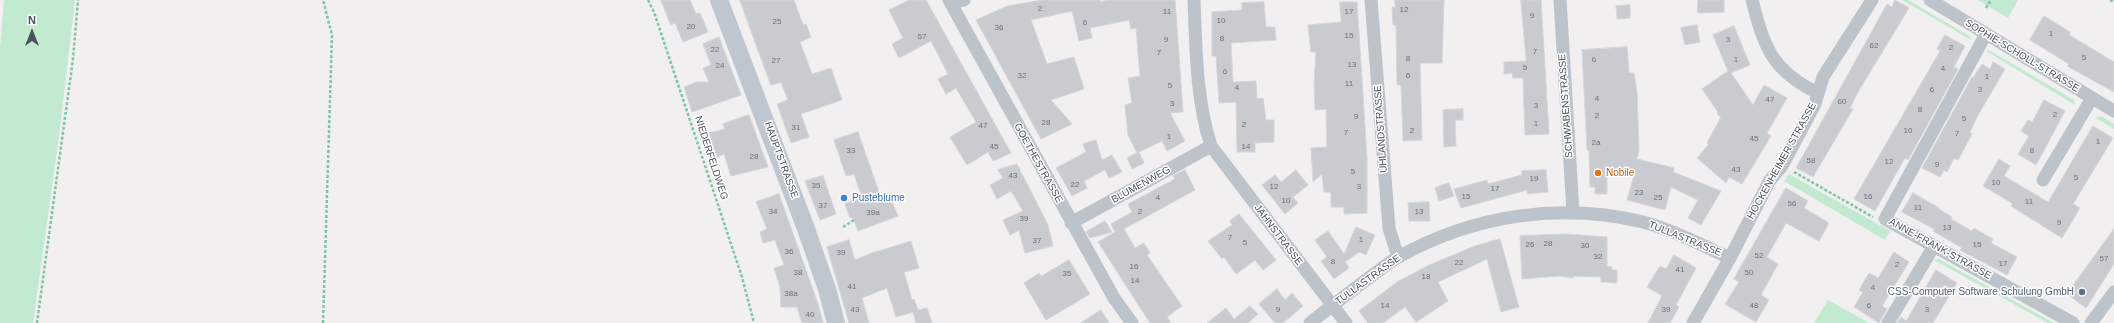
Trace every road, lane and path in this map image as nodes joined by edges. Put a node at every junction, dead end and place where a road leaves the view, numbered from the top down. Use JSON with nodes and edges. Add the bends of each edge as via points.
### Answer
{"nodes":[{"id":1,"x":78,"y":0,"type":"edge"},
{"id":2,"x":323,"y":0,"type":"edge"},
{"id":3,"x":648,"y":0,"type":"edge"},
{"id":4,"x":719,"y":0,"type":"edge"},
{"id":5,"x":964,"y":0,"type":"edge"},
{"id":6,"x":1194,"y":0,"type":"edge"},
{"id":7,"x":1371,"y":0,"type":"edge"},
{"id":8,"x":1560,"y":0,"type":"edge"},
{"id":9,"x":1752,"y":0,"type":"edge"},
{"id":10,"x":1872,"y":0,"type":"edge"},
{"id":11,"x":1930,"y":0,"type":"edge"},
{"id":12,"x":1991,"y":0,"type":"edge"},
{"id":13,"x":2110,"y":0,"type":"edge"},
{"id":14,"x":950,"y":2,"type":"edge"},
{"id":15,"x":2114,"y":2,"type":"edge"},
{"id":16,"x":1986,"y":8,"type":"dead end"},
{"id":17,"x":1986,"y":34,"type":"junction"},
{"id":18,"x":1818,"y":93,"type":"junction"},
{"id":19,"x":2092,"y":98,"type":"junction"},
{"id":20,"x":2114,"y":111,"type":"edge"},
{"id":21,"x":1211,"y":146,"type":"junction"},
{"id":22,"x":1782,"y":166,"type":"junction"},
{"id":23,"x":2043,"y":180,"type":"dead end"},
{"id":24,"x":1573,"y":212,"type":"junction"},
{"id":25,"x":854,"y":220,"type":"dead end"},
{"id":26,"x":1885,"y":220,"type":"junction"},
{"id":27,"x":1071,"y":223,"type":"junction"},
{"id":28,"x":842,"y":227,"type":"dead end"},
{"id":29,"x":1934,"y":246,"type":"junction"},
{"id":30,"x":1398,"y":257,"type":"junction"},
{"id":31,"x":1730,"y":258,"type":"junction"},
{"id":32,"x":2114,"y":292,"type":"edge"},
{"id":33,"x":1332,"y":305,"type":"junction"},
{"id":34,"x":37,"y":323,"type":"edge"},
{"id":35,"x":323,"y":323,"type":"edge"},
{"id":36,"x":754,"y":323,"type":"edge"},
{"id":37,"x":836,"y":323,"type":"edge"},
{"id":38,"x":1132,"y":323,"type":"edge"},
{"id":39,"x":1310,"y":323,"type":"edge"},
{"id":40,"x":1346,"y":323,"type":"edge"},
{"id":41,"x":1693,"y":323,"type":"edge"},
{"id":42,"x":1888,"y":323,"type":"edge"},
{"id":43,"x":2073,"y":323,"type":"edge"},
{"id":44,"x":2092,"y":323,"type":"edge"}],
"edges":[{"from":1,"to":34,"type":"path","via":[[72,67]]},
{"from":2,"to":35,"type":"path","via":[[332,35]]},
{"from":3,"to":36,"type":"path","name":"NIEDERFELDWEG","via":[[740,270]]},
{"from":4,"to":37,"type":"street","name":"HAUPTSTRASSE","via":[[805,226]]},
{"from":5,"to":14,"type":"street"},
{"from":6,"to":21,"type":"street","name":"JAHNSTRASSE","via":[[1199,100]]},
{"from":7,"to":30,"type":"street","name":"UHLANDSTRASSE","via":[[1389,228]]},
{"from":8,"to":24,"type":"street","name":"SCHWABENSTRASSE"},
{"from":9,"to":18,"type":"street","via":[[1759,28],[1779,67]]},
{"from":10,"to":18,"type":"street","name":"HOCKENHEIMER STRASSE","via":[[1823,77]]},
{"from":11,"to":17,"type":"street","name":"SOPHIE-SCHOLL-STRASSE"},
{"from":12,"to":16,"type":"path"},
{"from":13,"to":15,"type":"path"},
{"from":14,"to":27,"type":"street","name":"GOETHESTRASSE"},
{"from":17,"to":19,"type":"street","name":"SOPHIE-SCHOLL-STRASSE"},
{"from":17,"to":26,"type":"street","name":"ANNE-FRANK-STRASSE"},
{"from":18,"to":22,"type":"street","name":"HOCKENHEIMER STRASSE","via":[[1815,104]]},
{"from":19,"to":20,"type":"street","name":"SOPHIE-SCHOLL-STRASSE"},
{"from":19,"to":23,"type":"street"},
{"from":21,"to":27,"type":"street","name":"BLUMENWEG"},
{"from":21,"to":33,"type":"street","name":"JAHNSTRASSE"},
{"from":22,"to":26,"type":"path","via":[[1878,220]]},
{"from":22,"to":31,"type":"street","name":"HOCKENHEIMER STRASSE","via":[[1770,180]]},
{"from":24,"to":30,"type":"street","name":"TULLASTRASSE","via":[[1510,216],[1434,240]]},
{"from":24,"to":31,"type":"street","name":"TULLASTRASSE","via":[[1644,222]]},
{"from":25,"to":28,"type":"path"},
{"from":26,"to":29,"type":"street","name":"ANNE-FRANK-STRASSE"},
{"from":27,"to":38,"type":"street","name":"GOETHESTRASSE","via":[[1114,298]]},
{"from":29,"to":42,"type":"street"},
{"from":29,"to":43,"type":"street","name":"ANNE-FRANK-STRASSE"},
{"from":30,"to":33,"type":"street","name":"TULLASTRASSE"},
{"from":31,"to":41,"type":"street","name":"HOCKENHEIMER STRASSE"},
{"from":32,"to":44,"type":"street"},
{"from":33,"to":39,"type":"street","name":"TULLASTRASSE"},
{"from":33,"to":40,"type":"street","name":"JAHNSTRASSE"}]}
